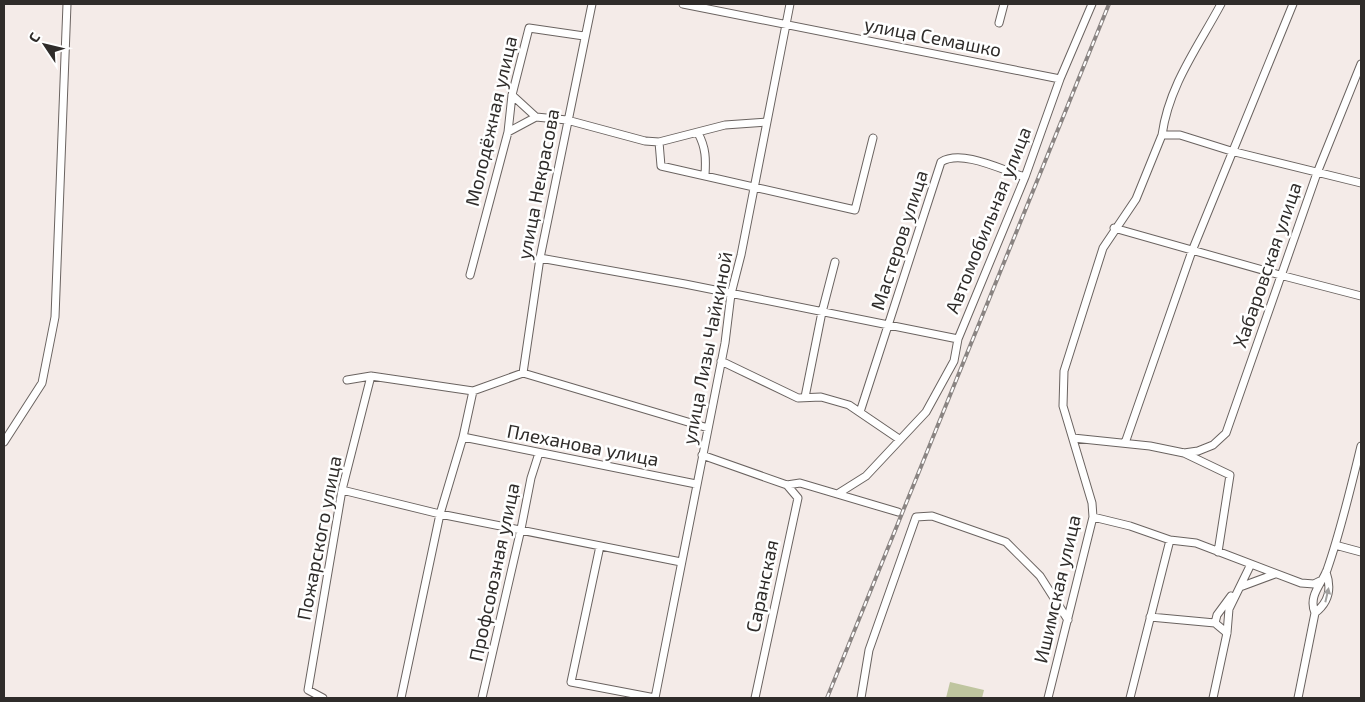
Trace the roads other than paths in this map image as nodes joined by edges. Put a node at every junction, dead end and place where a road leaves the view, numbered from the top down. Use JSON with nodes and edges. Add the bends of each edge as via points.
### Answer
{"nodes":[{"id":1,"x":67,"y":4,"type":"edge"},
{"id":2,"x":592,"y":4,"type":"edge"},
{"id":3,"x":683,"y":4,"type":"edge"},
{"id":4,"x":790,"y":4,"type":"edge"},
{"id":5,"x":1004,"y":4,"type":"edge"},
{"id":6,"x":1092,"y":4,"type":"edge"},
{"id":7,"x":1221,"y":4,"type":"edge"},
{"id":8,"x":1293,"y":4,"type":"edge"},
{"id":9,"x":999,"y":23,"type":"dead end"},
{"id":10,"x":786,"y":24,"type":"junction"},
{"id":11,"x":584,"y":36,"type":"junction"},
{"id":12,"x":1361,"y":64,"type":"edge"},
{"id":13,"x":1060,"y":79,"type":"junction"},
{"id":14,"x":512,"y":94,"type":"junction"},
{"id":15,"x":536,"y":117,"type":"junction"},
{"id":16,"x":567,"y":120,"type":"junction"},
{"id":17,"x":766,"y":122,"type":"junction"},
{"id":18,"x":508,"y":132,"type":"junction"},
{"id":19,"x":698,"y":133,"type":"junction"},
{"id":20,"x":1162,"y":135,"type":"junction"},
{"id":21,"x":873,"y":138,"type":"dead end"},
{"id":22,"x":659,"y":142,"type":"junction"},
{"id":23,"x":1231,"y":151,"type":"junction"},
{"id":24,"x":1316,"y":173,"type":"junction"},
{"id":25,"x":705,"y":175,"type":"junction"},
{"id":26,"x":1024,"y":177,"type":"junction"},
{"id":27,"x":1361,"y":183,"type":"edge"},
{"id":28,"x":755,"y":189,"type":"junction"},
{"id":29,"x":1114,"y":228,"type":"junction"},
{"id":30,"x":1192,"y":251,"type":"junction"},
{"id":31,"x":540,"y":258,"type":"junction"},
{"id":32,"x":835,"y":262,"type":"dead end"},
{"id":33,"x":470,"y":275,"type":"dead end"},
{"id":34,"x":1280,"y":275,"type":"junction"},
{"id":35,"x":730,"y":294,"type":"junction"},
{"id":36,"x":1361,"y":296,"type":"edge"},
{"id":37,"x":822,"y":312,"type":"junction"},
{"id":38,"x":890,"y":324,"type":"junction"},
{"id":39,"x":958,"y":339,"type":"junction"},
{"id":40,"x":721,"y":361,"type":"junction"},
{"id":41,"x":524,"y":372,"type":"junction"},
{"id":42,"x":371,"y":376,"type":"junction"},
{"id":43,"x":347,"y":380,"type":"dead end"},
{"id":44,"x":473,"y":391,"type":"junction"},
{"id":45,"x":805,"y":397,"type":"junction"},
{"id":46,"x":860,"y":412,"type":"junction"},
{"id":47,"x":708,"y":428,"type":"junction"},
{"id":48,"x":463,"y":437,"type":"junction"},
{"id":49,"x":1073,"y":438,"type":"junction"},
{"id":50,"x":900,"y":439,"type":"junction"},
{"id":51,"x":4,"y":442,"type":"edge"},
{"id":52,"x":1126,"y":443,"type":"junction"},
{"id":53,"x":1361,"y":451,"type":"edge"},
{"id":54,"x":539,"y":453,"type":"junction"},
{"id":55,"x":1184,"y":453,"type":"junction"},
{"id":56,"x":702,"y":455,"type":"junction"},
{"id":57,"x":696,"y":484,"type":"junction"},
{"id":58,"x":787,"y":485,"type":"junction"},
{"id":59,"x":342,"y":490,"type":"junction"},
{"id":60,"x":839,"y":493,"type":"junction"},
{"id":61,"x":898,"y":512,"type":"dead end"},
{"id":62,"x":440,"y":514,"type":"junction"},
{"id":63,"x":1093,"y":517,"type":"junction"},
{"id":64,"x":522,"y":529,"type":"junction"},
{"id":65,"x":1170,"y":540,"type":"junction"},
{"id":66,"x":600,"y":546,"type":"junction"},
{"id":67,"x":1335,"y":546,"type":"junction"},
{"id":68,"x":1218,"y":552,"type":"junction"},
{"id":69,"x":1361,"y":552,"type":"edge"},
{"id":70,"x":681,"y":562,"type":"junction"},
{"id":71,"x":1251,"y":564,"type":"junction"},
{"id":72,"x":1326,"y":572,"type":"junction"},
{"id":73,"x":1275,"y":574,"type":"junction"},
{"id":74,"x":1320,"y":581,"type":"junction"},
{"id":75,"x":1241,"y":586,"type":"junction"},
{"id":76,"x":1315,"y":613,"type":"junction"},
{"id":77,"x":1150,"y":617,"type":"junction"},
{"id":78,"x":1068,"y":620,"type":"junction"},
{"id":79,"x":1215,"y":623,"type":"junction"},
{"id":80,"x":1227,"y":633,"type":"junction"},
{"id":81,"x":323,"y":698,"type":"edge"},
{"id":82,"x":401,"y":698,"type":"edge"},
{"id":83,"x":482,"y":698,"type":"edge"},
{"id":84,"x":655,"y":698,"type":"edge"},
{"id":85,"x":755,"y":698,"type":"edge"},
{"id":86,"x":861,"y":698,"type":"edge"},
{"id":87,"x":1048,"y":698,"type":"edge"},
{"id":88,"x":1130,"y":698,"type":"edge"},
{"id":89,"x":1213,"y":698,"type":"edge"},
{"id":90,"x":1298,"y":698,"type":"edge"}],
"edges":[{"from":1,"to":51,"type":"street","via":[[55,317],[42,383]]},
{"from":2,"to":11,"type":"street","name":"улица Некрасова"},
{"from":3,"to":10,"type":"street","name":"улица Семашко"},
{"from":4,"to":10,"type":"street","name":"улица Лизы Чайкиной"},
{"from":5,"to":9,"type":"street"},
{"from":6,"to":13,"type":"street","name":"Автомобильная улица"},
{"from":7,"to":20,"type":"street","name":"Ишимская улица","via":[[1171,96]]},
{"from":8,"to":23,"type":"street"},
{"from":10,"to":13,"type":"street","name":"улица Семашко"},
{"from":10,"to":17,"type":"street","name":"улица Лизы Чайкиной"},
{"from":11,"to":14,"type":"street","name":"Молодёжная улица","via":[[530,28]]},
{"from":11,"to":16,"type":"street","name":"улица Некрасова"},
{"from":12,"to":24,"type":"street","name":"Хабаровская улица"},
{"from":13,"to":26,"type":"street","name":"Автомобильная улица"},
{"from":14,"to":15,"type":"street"},
{"from":14,"to":18,"type":"street","name":"Молодёжная улица"},
{"from":15,"to":16,"type":"street"},
{"from":15,"to":18,"type":"street"},
{"from":16,"to":22,"type":"street"},
{"from":16,"to":31,"type":"street","name":"улица Некрасова"},
{"from":17,"to":19,"type":"street","via":[[725,124]]},
{"from":17,"to":28,"type":"street","name":"улица Лизы Чайкиной"},
{"from":18,"to":33,"type":"street","name":"Молодёжная улица"},
{"from":19,"to":22,"type":"street"},
{"from":19,"to":25,"type":"street","via":[[706,155]]},
{"from":20,"to":23,"type":"street","via":[[1180,135]]},
{"from":20,"to":29,"type":"street","name":"Ишимская улица","via":[[1136,199]]},
{"from":21,"to":28,"type":"street","via":[[855,210]]},
{"from":22,"to":25,"type":"street","via":[[662,166]]},
{"from":23,"to":24,"type":"street"},
{"from":23,"to":30,"type":"street"},
{"from":24,"to":27,"type":"street"},
{"from":24,"to":34,"type":"street","name":"Хабаровская улица"},
{"from":25,"to":28,"type":"street"},
{"from":26,"to":38,"type":"street","name":"Мастеров улица","via":[[962,157],[941,162]]},
{"from":26,"to":39,"type":"street","name":"Автомобильная улица"},
{"from":28,"to":35,"type":"street","name":"улица Лизы Чайкиной","via":[[742,255]]},
{"from":29,"to":30,"type":"street"},
{"from":29,"to":49,"type":"street","name":"Ишимская улица","via":[[1094,270],[1064,370],[1063,406]]},
{"from":30,"to":34,"type":"street"},
{"from":30,"to":52,"type":"street"},
{"from":31,"to":35,"type":"street"},
{"from":31,"to":41,"type":"street","name":"улица Некрасова"},
{"from":32,"to":37,"type":"street"},
{"from":34,"to":36,"type":"street"},
{"from":34,"to":55,"type":"street","name":"Хабаровская улица","via":[[1226,433],[1213,444]]},
{"from":35,"to":37,"type":"street"},
{"from":35,"to":40,"type":"street","name":"улица Лизы Чайкиной"},
{"from":37,"to":38,"type":"street"},
{"from":37,"to":45,"type":"street"},
{"from":38,"to":39,"type":"street"},
{"from":38,"to":46,"type":"street","name":"Мастеров улица"},
{"from":39,"to":50,"type":"street","name":"Автомобильная улица","via":[[954,361],[926,412]]},
{"from":40,"to":45,"type":"street","via":[[798,398]]},
{"from":40,"to":47,"type":"street","name":"улица Лизы Чайкиной"},
{"from":41,"to":44,"type":"street"},
{"from":41,"to":47,"type":"street"},
{"from":42,"to":43,"type":"street"},
{"from":42,"to":44,"type":"street"},
{"from":42,"to":59,"type":"street","name":"Пожарского улица"},
{"from":44,"to":48,"type":"street"},
{"from":45,"to":46,"type":"street","via":[[822,397],[849,404]]},
{"from":46,"to":50,"type":"street"},
{"from":47,"to":56,"type":"street","name":"улица Лизы Чайкиной"},
{"from":48,"to":54,"type":"street","name":"Плеханова улица"},
{"from":48,"to":62,"type":"street"},
{"from":49,"to":52,"type":"street","name":"Хабаровская улица"},
{"from":49,"to":63,"type":"street","name":"Ишимская улица"},
{"from":50,"to":60,"type":"street","name":"Автомобильная улица","via":[[866,476]]},
{"from":52,"to":55,"type":"street","name":"Хабаровская улица"},
{"from":53,"to":67,"type":"street"},
{"from":54,"to":57,"type":"street","name":"Плеханова улица"},
{"from":54,"to":64,"type":"street","name":"Профсоюзная улица"},
{"from":55,"to":68,"type":"street","name":"Хабаровская улица","via":[[1230,475]]},
{"from":56,"to":57,"type":"street","name":"улица Лизы Чайкиной"},
{"from":56,"to":58,"type":"street"},
{"from":57,"to":70,"type":"street","name":"улица Лизы Чайкиной"},
{"from":58,"to":60,"type":"street","via":[[800,483]]},
{"from":58,"to":85,"type":"street","name":"Саранская","via":[[798,498]]},
{"from":59,"to":62,"type":"street"},
{"from":59,"to":81,"type":"street","name":"Пожарского улица","via":[[308,690]]},
{"from":60,"to":61,"type":"street"},
{"from":62,"to":64,"type":"street"},
{"from":62,"to":82,"type":"street"},
{"from":63,"to":65,"type":"street"},
{"from":63,"to":78,"type":"street","name":"Ишимская улица"},
{"from":64,"to":66,"type":"street"},
{"from":64,"to":83,"type":"street","name":"Профсоюзная улица"},
{"from":65,"to":68,"type":"street"},
{"from":65,"to":77,"type":"street"},
{"from":66,"to":70,"type":"street"},
{"from":66,"to":84,"type":"street","via":[[571,682]]},
{"from":67,"to":69,"type":"street"},
{"from":67,"to":72,"type":"street"},
{"from":68,"to":71,"type":"street"},
{"from":70,"to":84,"type":"street","name":"улица Лизы Чайкиной"},
{"from":71,"to":73,"type":"street"},
{"from":71,"to":75,"type":"street"},
{"from":72,"to":74,"type":"street"},
{"from":76,"to":72,"type":"street","one_way":true,"via":[[1324,606],[1329,595]]},
{"from":73,"to":74,"type":"street","via":[[1308,584]]},
{"from":73,"to":75,"type":"street"},
{"from":74,"to":76,"type":"street","via":[[1314,595]]},
{"from":75,"to":79,"type":"street","via":[[1217,615]]},
{"from":75,"to":80,"type":"street","via":[[1229,608]]},
{"from":76,"to":90,"type":"street"},
{"from":77,"to":79,"type":"street"},
{"from":77,"to":88,"type":"street"},
{"from":78,"to":86,"type":"street","via":[[1040,576],[1006,542],[932,516],[916,517],[869,650]]},
{"from":78,"to":87,"type":"street","name":"Ишимская улица"},
{"from":79,"to":80,"type":"street"},
{"from":80,"to":89,"type":"street"}]}
